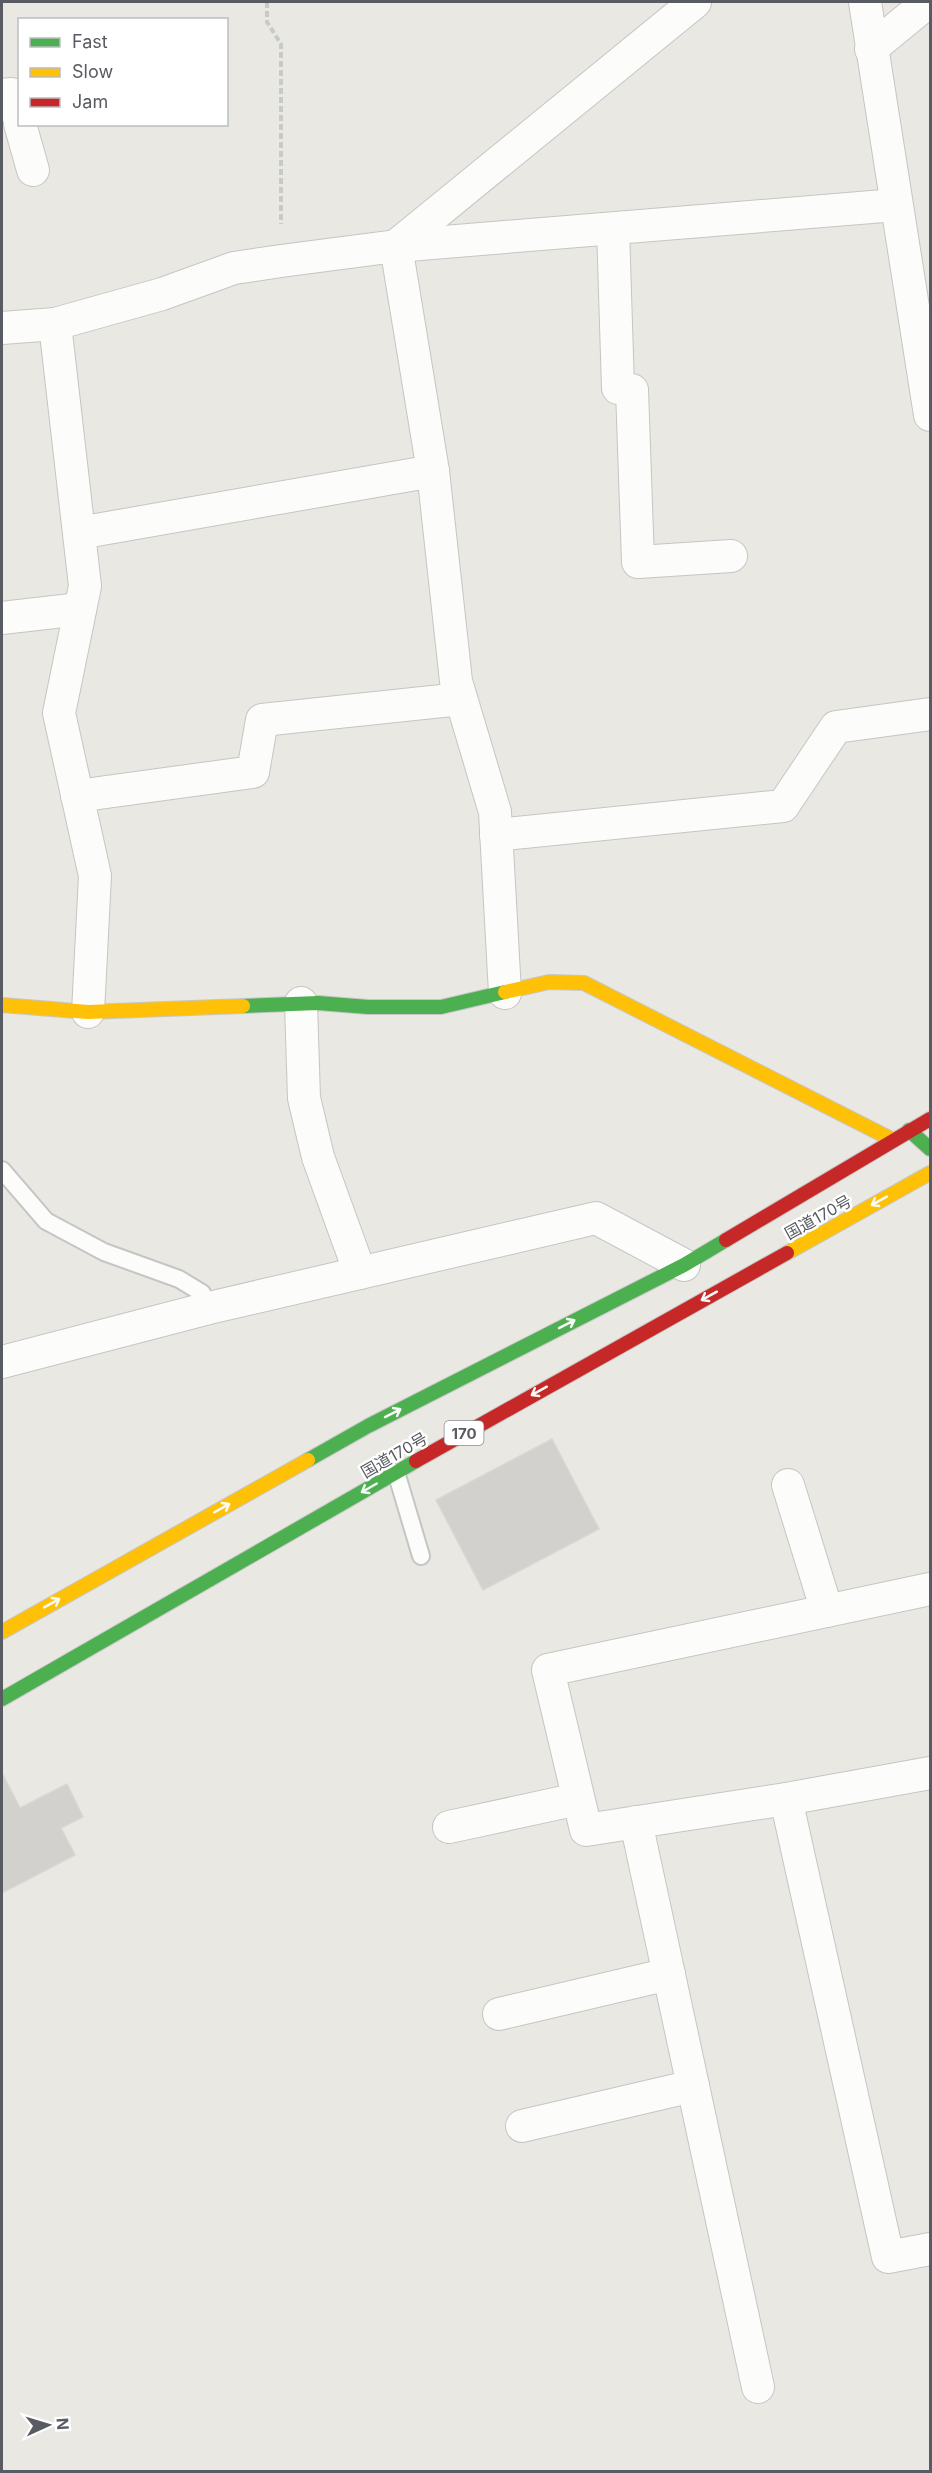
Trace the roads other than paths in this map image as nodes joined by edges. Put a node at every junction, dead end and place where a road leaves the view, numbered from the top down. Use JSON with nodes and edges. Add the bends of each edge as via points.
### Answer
{"nodes":[{"id":1,"x":695,"y":2,"type":"edge"},
{"id":2,"x":865,"y":2,"type":"edge"},
{"id":3,"x":928,"y":2,"type":"edge"},
{"id":4,"x":871,"y":49,"type":"junction"},
{"id":5,"x":2,"y":96,"type":"edge"},
{"id":6,"x":18,"y":116,"type":"edge"},
{"id":7,"x":21,"y":126,"type":"edge"},
{"id":8,"x":33,"y":170,"type":"dead end"},
{"id":9,"x":896,"y":205,"type":"junction"},
{"id":10,"x":613,"y":229,"type":"junction"},
{"id":11,"x":396,"y":246,"type":"junction"},
{"id":12,"x":55,"y":324,"type":"junction"},
{"id":13,"x":2,"y":328,"type":"edge"},
{"id":14,"x":930,"y":415,"type":"edge"},
{"id":15,"x":434,"y":471,"type":"junction"},
{"id":16,"x":79,"y":533,"type":"junction"},
{"id":17,"x":731,"y":556,"type":"dead end"},
{"id":18,"x":80,"y":609,"type":"junction"},
{"id":19,"x":2,"y":618,"type":"edge"},
{"id":20,"x":461,"y":699,"type":"junction"},
{"id":21,"x":930,"y":714,"type":"edge"},
{"id":22,"x":77,"y":796,"type":"junction"},
{"id":23,"x":496,"y":835,"type":"junction"},
{"id":24,"x":505,"y":993,"type":"junction"},
{"id":25,"x":300,"y":1003,"type":"junction"},
{"id":26,"x":2,"y":1005,"type":"edge"},
{"id":27,"x":88,"y":1012,"type":"junction"},
{"id":28,"x":930,"y":1119,"type":"edge"},
{"id":29,"x":909,"y":1130,"type":"junction"},
{"id":30,"x":893,"y":1140,"type":"junction"},
{"id":31,"x":930,"y":1149,"type":"edge"},
{"id":32,"x":2,"y":1170,"type":"edge"},
{"id":33,"x":930,"y":1173,"type":"edge"},
{"id":34,"x":684,"y":1264,"type":"junction"},
{"id":35,"x":360,"y":1273,"type":"junction"},
{"id":36,"x":209,"y":1308,"type":"junction"},
{"id":37,"x":2,"y":1358,"type":"edge"},
{"id":38,"x":396,"y":1472,"type":"junction"},
{"id":39,"x":788,"y":1485,"type":"dead end"},
{"id":40,"x":421,"y":1556,"type":"dead end"},
{"id":41,"x":930,"y":1589,"type":"edge"},
{"id":42,"x":827,"y":1611,"type":"junction"},
{"id":43,"x":2,"y":1632,"type":"edge"},
{"id":44,"x":2,"y":1699,"type":"edge"},
{"id":45,"x":930,"y":1773,"type":"edge"},
{"id":46,"x":578,"y":1799,"type":"junction"},
{"id":47,"x":786,"y":1799,"type":"junction"},
{"id":48,"x":636,"y":1822,"type":"junction"},
{"id":49,"x":449,"y":1827,"type":"dead end"},
{"id":50,"x":669,"y":1974,"type":"junction"},
{"id":51,"x":499,"y":2014,"type":"dead end"},
{"id":52,"x":693,"y":2086,"type":"junction"},
{"id":53,"x":522,"y":2126,"type":"dead end"},
{"id":54,"x":930,"y":2249,"type":"edge"},
{"id":55,"x":758,"y":2387,"type":"dead end"}],
"edges":[{"from":1,"to":11,"type":"street"},
{"from":2,"to":4,"type":"street"},
{"from":3,"to":4,"type":"street"},
{"from":4,"to":9,"type":"street"},
{"from":5,"to":6,"type":"street","via":[[12,94]]},
{"from":7,"to":8,"type":"street"},
{"from":9,"to":10,"type":"street"},
{"from":9,"to":14,"type":"street"},
{"from":10,"to":11,"type":"street"},
{"from":10,"to":17,"type":"street","via":[[618,388],[632,390],[638,562]]},
{"from":11,"to":12,"type":"street","via":[[234,268],[162,294]]},
{"from":11,"to":15,"type":"street"},
{"from":12,"to":13,"type":"street"},
{"from":12,"to":16,"type":"street"},
{"from":15,"to":16,"type":"street"},
{"from":15,"to":20,"type":"street"},
{"from":16,"to":18,"type":"street","via":[[85,586]]},
{"from":18,"to":19,"type":"street"},
{"from":18,"to":22,"type":"street","via":[[59,714]]},
{"from":20,"to":22,"type":"street","via":[[262,720],[253,772]]},
{"from":20,"to":23,"type":"street","via":[[495,812]]},
{"from":21,"to":23,"type":"street","via":[[836,727],[783,806]]},
{"from":22,"to":27,"type":"street","via":[[94,876]]},
{"from":23,"to":24,"type":"street"},
{"from":24,"to":25,"type":"main road","via":[[441,1007]]},
{"from":24,"to":30,"type":"main road","via":[[549,982],[584,983]]},
{"from":25,"to":27,"type":"main road"},
{"from":25,"to":35,"type":"street","via":[[304,1098],[318,1157]]},
{"from":26,"to":27,"type":"main road"},
{"from":28,"to":29,"type":"main road","name":"国道170号"},
{"from":29,"to":30,"type":"main road","name":"国道170号"},
{"from":29,"to":31,"type":"main road"},
{"from":30,"to":34,"type":"main road","name":"国道170号"},
{"from":32,"to":36,"type":"lane","via":[[46,1221],[104,1252],[179,1279],[202,1293]]},
{"from":33,"to":38,"type":"main road","name":"国道170号","number":"170","one_way":true},
{"from":34,"to":35,"type":"street","via":[[596,1218]]},
{"from":43,"to":34,"type":"main road","name":"国道170号","one_way":true,"via":[[368,1426]]},
{"from":35,"to":36,"type":"street"},
{"from":36,"to":37,"type":"street"},
{"from":38,"to":40,"type":"lane"},
{"from":38,"to":44,"type":"main road","name":"国道170号","number":"170","one_way":true},
{"from":39,"to":42,"type":"street"},
{"from":41,"to":42,"type":"street"},
{"from":42,"to":46,"type":"street","via":[[548,1670]]},
{"from":45,"to":47,"type":"street"},
{"from":46,"to":48,"type":"street","via":[[586,1830]]},
{"from":46,"to":49,"type":"street"},
{"from":47,"to":48,"type":"street"},
{"from":47,"to":54,"type":"street","via":[[888,2257]]},
{"from":48,"to":50,"type":"street"},
{"from":50,"to":51,"type":"street"},
{"from":50,"to":52,"type":"street"},
{"from":52,"to":53,"type":"street"},
{"from":52,"to":55,"type":"street"}]}
